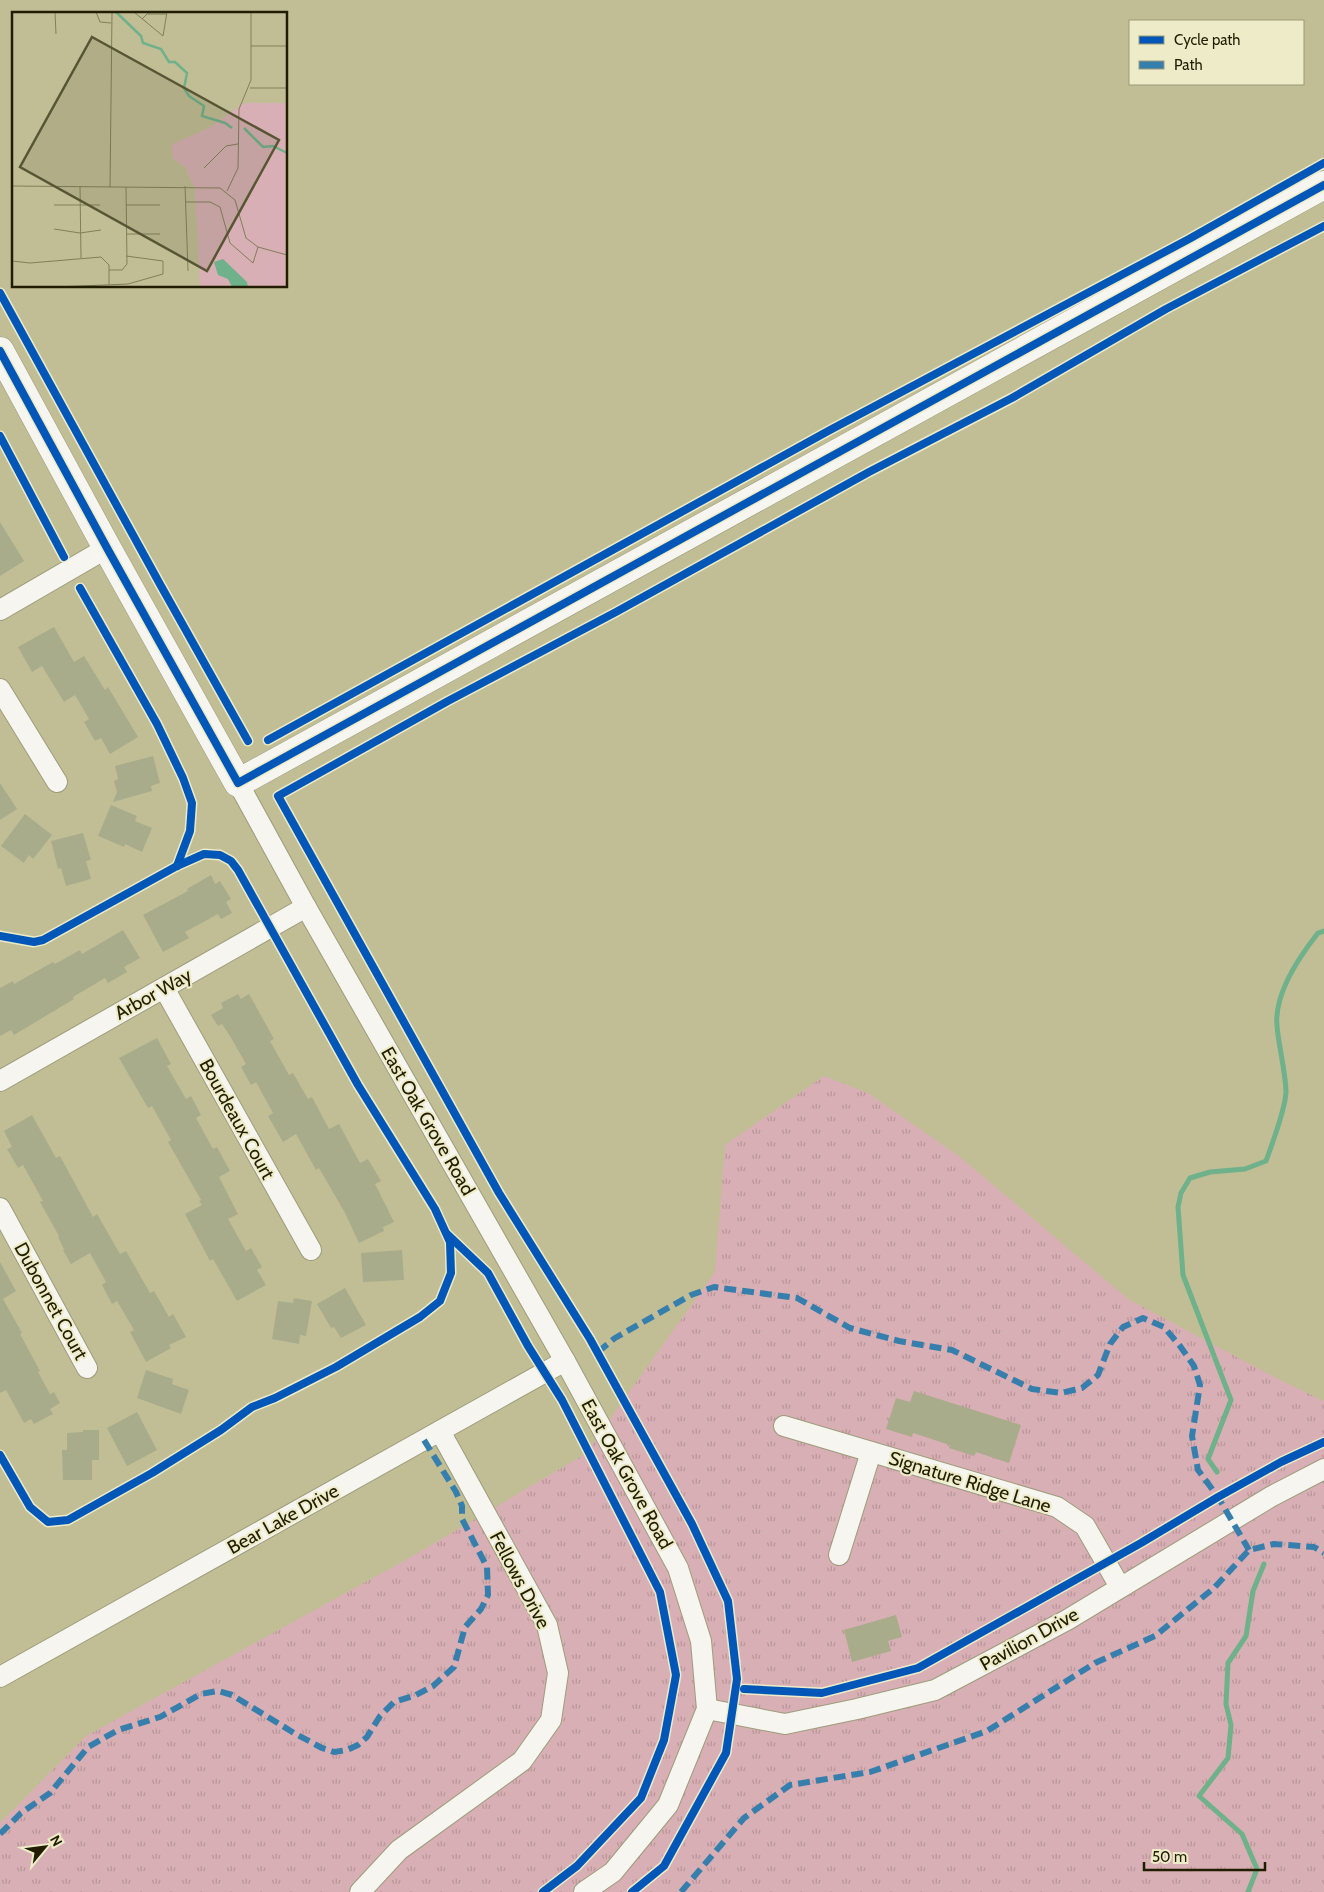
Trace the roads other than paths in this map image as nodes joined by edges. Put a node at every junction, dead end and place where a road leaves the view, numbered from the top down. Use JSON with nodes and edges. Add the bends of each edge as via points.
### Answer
{"nodes":[{"id":1,"x":1324,"y":185,"type":"edge"},
{"id":2,"x":0,"y":351,"type":"edge"},
{"id":3,"x":107,"y":548,"type":"junction"},
{"id":4,"x":0,"y":610,"type":"edge"},
{"id":5,"x":0,"y":688,"type":"edge"},
{"id":6,"x":57,"y":782,"type":"dead end"},
{"id":7,"x":238,"y":783,"type":"junction"},
{"id":8,"x":306,"y":907,"type":"junction"},
{"id":9,"x":164,"y":988,"type":"junction"},
{"id":10,"x":0,"y":1081,"type":"edge"},
{"id":11,"x":0,"y":1208,"type":"edge"},
{"id":12,"x":311,"y":1250,"type":"dead end"},
{"id":13,"x":565,"y":1361,"type":"junction"},
{"id":14,"x":87,"y":1368,"type":"dead end"},
{"id":15,"x":784,"y":1426,"type":"dead end"},
{"id":16,"x":440,"y":1431,"type":"junction"},
{"id":17,"x":871,"y":1452,"type":"junction"},
{"id":18,"x":1324,"y":1469,"type":"edge"},
{"id":19,"x":839,"y":1554,"type":"dead end"},
{"id":20,"x":1120,"y":1587,"type":"junction"},
{"id":21,"x":0,"y":1677,"type":"edge"},
{"id":22,"x":707,"y":1709,"type":"junction"},
{"id":23,"x":360,"y":1892,"type":"edge"},
{"id":24,"x":584,"y":1892,"type":"edge"}],
"edges":[{"from":1,"to":7,"type":"street"},
{"from":2,"to":3,"type":"street","name":"East Oak Grove Road"},
{"from":3,"to":4,"type":"street"},
{"from":3,"to":7,"type":"street","name":"East Oak Grove Road"},
{"from":5,"to":6,"type":"street"},
{"from":7,"to":8,"type":"street","name":"East Oak Grove Road"},
{"from":8,"to":9,"type":"street","name":"Arbor Way"},
{"from":8,"to":13,"type":"street","name":"East Oak Grove Road"},
{"from":9,"to":10,"type":"street","name":"Arbor Way"},
{"from":9,"to":12,"type":"street","name":"Bourdeaux Court"},
{"from":11,"to":14,"type":"street","name":"Dubonnet Court"},
{"from":13,"to":16,"type":"street","name":"Bear Lake Drive"},
{"from":13,"to":22,"type":"street","name":"East Oak Grove Road","via":[[678,1568],[701,1641]]},
{"from":15,"to":17,"type":"street","name":"Signature Ridge Lane"},
{"from":16,"to":21,"type":"street","name":"Bear Lake Drive"},
{"from":16,"to":23,"type":"street","name":"Fellows Drive","via":[[547,1625],[558,1672],[552,1720],[522,1761],[399,1850]]},
{"from":17,"to":19,"type":"street"},
{"from":17,"to":20,"type":"street","name":"Signature Ridge Lane","via":[[1057,1507],[1086,1526]]},
{"from":18,"to":20,"type":"street","name":"Pavilion Drive","via":[[1272,1496]]},
{"from":20,"to":22,"type":"street","name":"Pavilion Drive","via":[[1068,1620],[935,1690],[785,1724]]},
{"from":22,"to":24,"type":"street","name":"East Oak Grove Road","via":[[668,1805],[613,1872]]}]}
